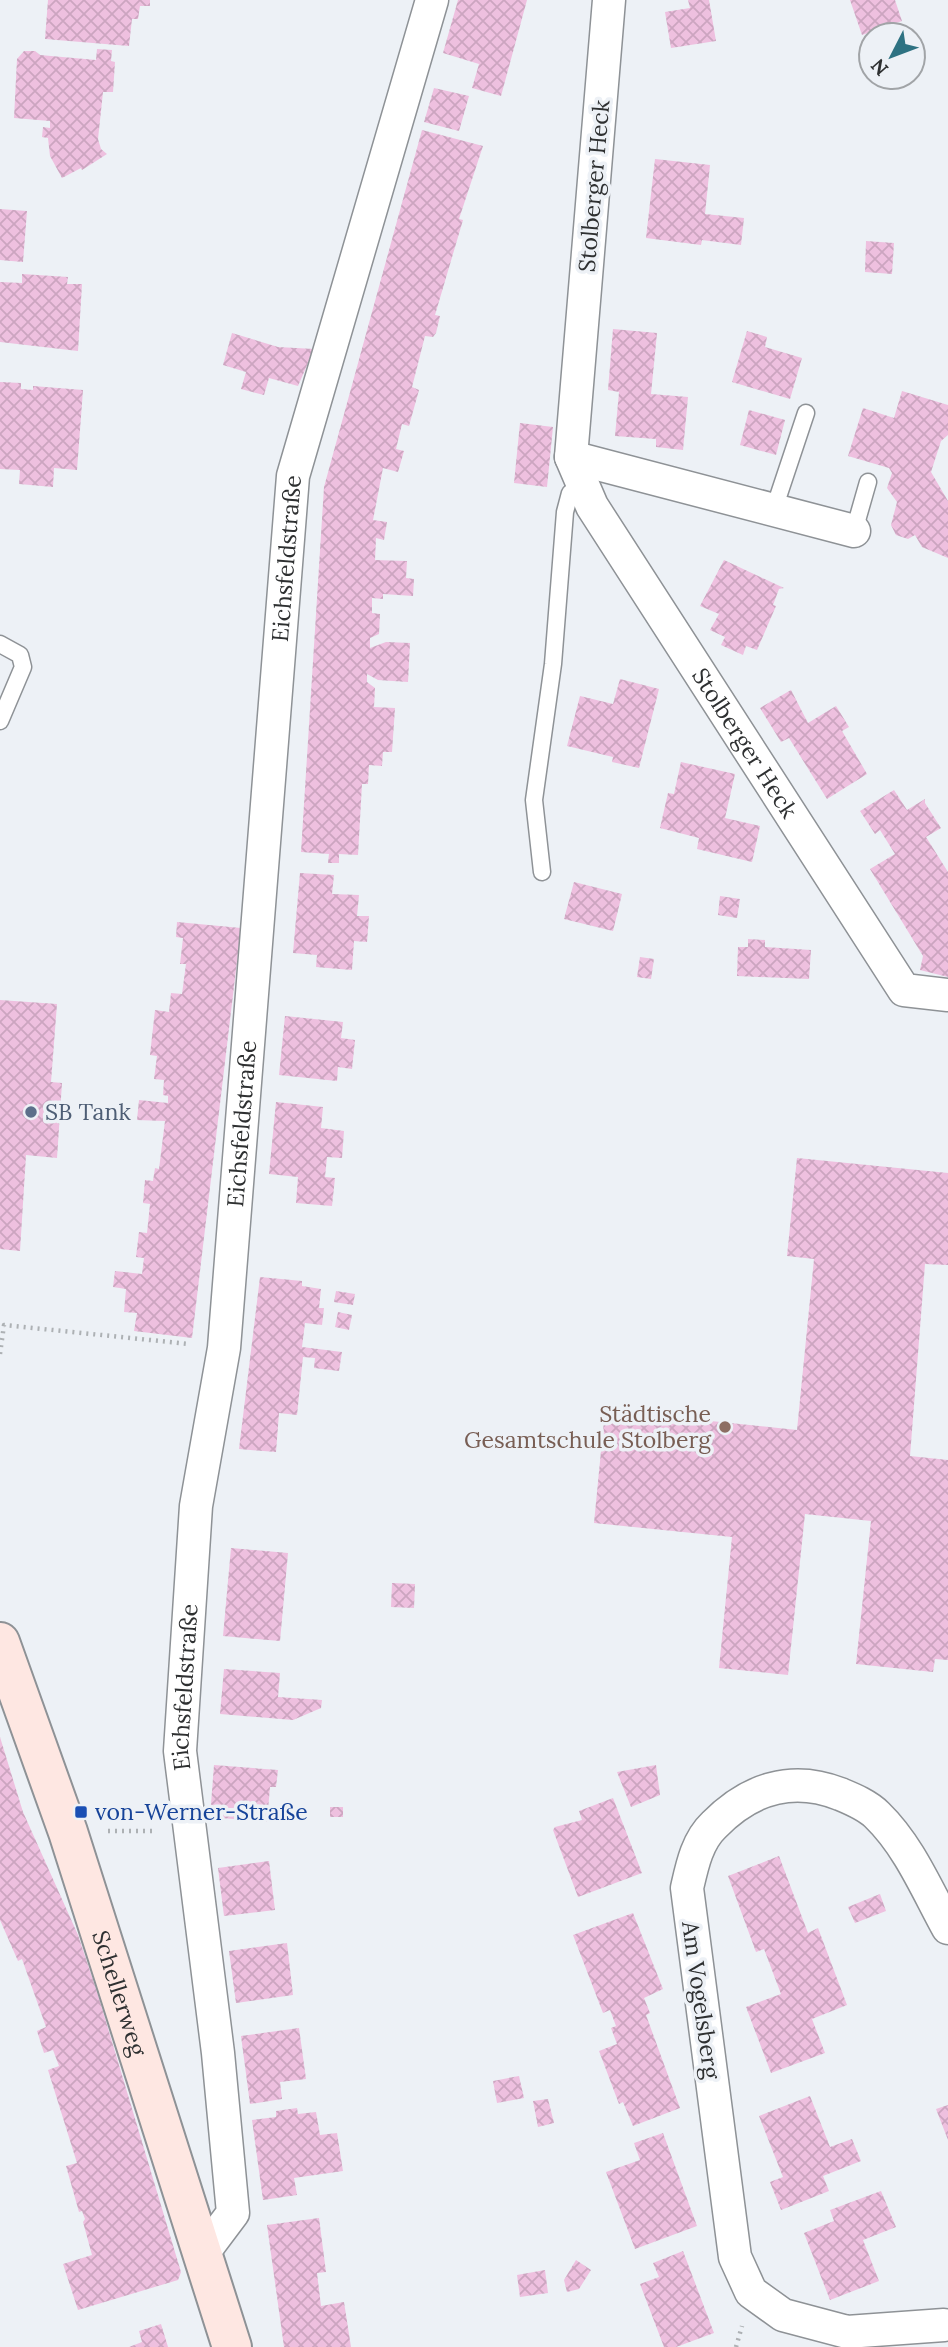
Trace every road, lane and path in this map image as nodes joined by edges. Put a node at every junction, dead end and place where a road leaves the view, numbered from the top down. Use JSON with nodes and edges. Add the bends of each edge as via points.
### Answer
{"nodes":[{"id":1,"x":432,"y":0,"type":"edge"},
{"id":2,"x":609,"y":0,"type":"edge"},
{"id":3,"x":806,"y":413,"type":"dead end"},
{"id":4,"x":571,"y":457,"type":"junction"},
{"id":5,"x":869,"y":482,"type":"dead end"},
{"id":6,"x":583,"y":485,"type":"junction"},
{"id":7,"x":774,"y":509,"type":"junction"},
{"id":8,"x":854,"y":531,"type":"joint"},
{"id":9,"x":0,"y":644,"type":"edge"},
{"id":10,"x":0,"y":721,"type":"edge"},
{"id":11,"x":542,"y":872,"type":"dead end"},
{"id":12,"x":948,"y":995,"type":"edge"},
{"id":13,"x":187,"y":1343,"type":"dead end"},
{"id":14,"x":0,"y":1354,"type":"edge"},
{"id":15,"x":0,"y":1642,"type":"edge"},
{"id":16,"x":191,"y":1831,"type":"junction"},
{"id":17,"x":68,"y":1832,"type":"junction"},
{"id":18,"x":948,"y":1928,"type":"edge"},
{"id":19,"x":203,"y":2253,"type":"junction"},
{"id":20,"x":944,"y":2325,"type":"dead end"},
{"id":21,"x":232,"y":2347,"type":"edge"}],
"edges":[{"from":1,"to":16,"type":"street","name":"Eichsfeldstraße","via":[[293,476],[225,1348],[196,1506],[180,1751]]},
{"from":2,"to":4,"type":"street","name":"Stolberger Heck"},
{"from":3,"to":7,"type":"lane"},
{"from":4,"to":6,"type":"street","name":"Stolberger Heck"},
{"from":4,"to":7,"type":"street"},
{"from":5,"to":8,"type":"lane"},
{"from":6,"to":11,"type":"lane","via":[[570,493],[565,512],[534,800]]},
{"from":6,"to":12,"type":"street","name":"Stolberger Heck","via":[[592,506],[904,990]]},
{"from":7,"to":8,"type":"street"},
{"from":9,"to":10,"type":"lane","via":[[20,655],[23,667]]},
{"from":13,"to":14,"type":"path","via":[[4,1325]]},
{"from":15,"to":17,"type":"street","name":"Schellerweg"},
{"from":16,"to":17,"type":"path"},
{"from":16,"to":19,"type":"street","name":"Eichsfeldstraße","via":[[233,2213]]},
{"from":17,"to":19,"type":"street","name":"Schellerweg"},
{"from":18,"to":20,"type":"street","name":"Am Vogelsberg","via":[[898,1837],[874,1812],[818,1785],[779,1785],[753,1793],[712,1826],[696,1852],[687,1888],[735,2257],[751,2292],[783,2315],[847,2332]]},
{"from":19,"to":21,"type":"street","name":"Schellerweg"}]}
